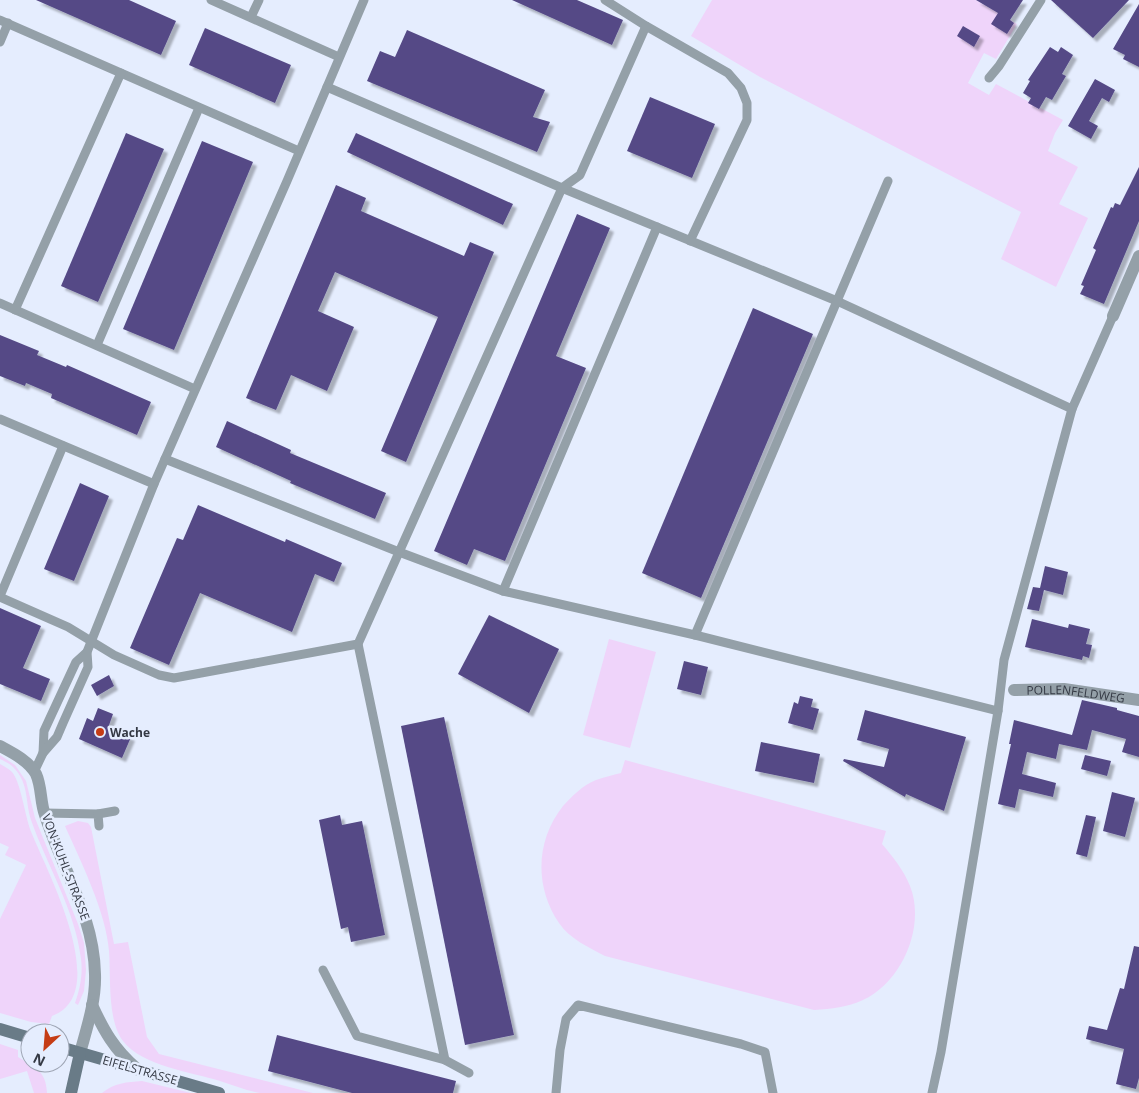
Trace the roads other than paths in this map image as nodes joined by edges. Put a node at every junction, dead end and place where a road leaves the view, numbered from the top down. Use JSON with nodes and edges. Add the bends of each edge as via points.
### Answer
{"nodes":[{"id":1,"x":210,"y":0,"type":"edge"},
{"id":2,"x":259,"y":0,"type":"edge"},
{"id":3,"x":364,"y":0,"type":"edge"},
{"id":4,"x":605,"y":0,"type":"edge"},
{"id":5,"x":1041,"y":0,"type":"edge"},
{"id":6,"x":251,"y":17,"type":"junction"},
{"id":7,"x":4,"y":22,"type":"edge"},
{"id":8,"x":646,"y":26,"type":"junction"},
{"id":9,"x":0,"y":42,"type":"edge"},
{"id":10,"x":338,"y":58,"type":"junction"},
{"id":11,"x":121,"y":73,"type":"junction"},
{"id":12,"x":989,"y":78,"type":"dead end"},
{"id":13,"x":327,"y":87,"type":"junction"},
{"id":14,"x":199,"y":108,"type":"junction"},
{"id":15,"x":299,"y":151,"type":"junction"},
{"id":16,"x":888,"y":181,"type":"dead end"},
{"id":17,"x":562,"y":188,"type":"junction"},
{"id":18,"x":656,"y":227,"type":"junction"},
{"id":19,"x":690,"y":241,"type":"junction"},
{"id":20,"x":1139,"y":256,"type":"edge"},
{"id":21,"x":837,"y":301,"type":"junction"},
{"id":22,"x":0,"y":304,"type":"edge"},
{"id":23,"x":15,"y":310,"type":"junction"},
{"id":24,"x":1113,"y":316,"type":"joint"},
{"id":25,"x":97,"y":345,"type":"junction"},
{"id":26,"x":195,"y":389,"type":"junction"},
{"id":27,"x":1072,"y":409,"type":"junction"},
{"id":28,"x":0,"y":419,"type":"edge"},
{"id":29,"x":63,"y":446,"type":"junction"},
{"id":30,"x":165,"y":459,"type":"junction"},
{"id":31,"x":154,"y":484,"type":"junction"},
{"id":32,"x":399,"y":552,"type":"junction"},
{"id":33,"x":503,"y":591,"type":"junction"},
{"id":34,"x":0,"y":596,"type":"edge"},
{"id":35,"x":695,"y":634,"type":"junction"},
{"id":36,"x":90,"y":641,"type":"junction"},
{"id":37,"x":358,"y":644,"type":"junction"},
{"id":38,"x":87,"y":652,"type":"junction"},
{"id":39,"x":1014,"y":690,"type":"dead end"},
{"id":40,"x":1139,"y":700,"type":"edge"},
{"id":41,"x":998,"y":711,"type":"junction"},
{"id":42,"x":0,"y":746,"type":"edge"},
{"id":43,"x":43,"y":753,"type":"junction"},
{"id":44,"x":34,"y":772,"type":"junction"},
{"id":45,"x":116,"y":810,"type":"dead end"},
{"id":46,"x":44,"y":813,"type":"junction"},
{"id":47,"x":98,"y":814,"type":"junction"},
{"id":48,"x":99,"y":826,"type":"dead end"},
{"id":49,"x":323,"y":970,"type":"dead end"},
{"id":50,"x":92,"y":1005,"type":"junction"},
{"id":51,"x":0,"y":1029,"type":"edge"},
{"id":52,"x":20,"y":1035,"type":"edge"},
{"id":53,"x":70,"y":1050,"type":"edge"},
{"id":54,"x":80,"y":1053,"type":"junction"},
{"id":55,"x":445,"y":1060,"type":"junction"},
{"id":56,"x":136,"y":1068,"type":"junction"},
{"id":57,"x":469,"y":1073,"type":"dead end"},
{"id":58,"x":71,"y":1093,"type":"edge"},
{"id":59,"x":219,"y":1093,"type":"edge"},
{"id":60,"x":556,"y":1093,"type":"edge"},
{"id":61,"x":773,"y":1093,"type":"edge"},
{"id":62,"x":932,"y":1093,"type":"edge"}],
"edges":[{"from":1,"to":6,"type":"lane"},
{"from":2,"to":6,"type":"lane"},
{"from":3,"to":10,"type":"lane"},
{"from":4,"to":8,"type":"lane"},
{"from":5,"to":12,"type":"lane"},
{"from":6,"to":10,"type":"lane"},
{"from":7,"to":9,"type":"lane"},
{"from":7,"to":11,"type":"lane"},
{"from":8,"to":17,"type":"lane","via":[[580,175]]},
{"from":8,"to":19,"type":"lane","via":[[728,73],[741,88],[747,103],[747,120]]},
{"from":10,"to":13,"type":"lane"},
{"from":11,"to":14,"type":"lane"},
{"from":11,"to":23,"type":"lane"},
{"from":13,"to":15,"type":"lane"},
{"from":13,"to":17,"type":"lane"},
{"from":14,"to":15,"type":"lane"},
{"from":14,"to":25,"type":"lane"},
{"from":15,"to":26,"type":"lane"},
{"from":16,"to":21,"type":"lane"},
{"from":17,"to":18,"type":"lane"},
{"from":17,"to":32,"type":"lane"},
{"from":18,"to":19,"type":"lane"},
{"from":18,"to":33,"type":"lane"},
{"from":19,"to":21,"type":"lane"},
{"from":20,"to":24,"type":"street"},
{"from":21,"to":27,"type":"lane"},
{"from":21,"to":35,"type":"lane"},
{"from":22,"to":23,"type":"lane"},
{"from":23,"to":25,"type":"lane"},
{"from":24,"to":27,"type":"lane"},
{"from":25,"to":26,"type":"lane"},
{"from":26,"to":30,"type":"lane"},
{"from":27,"to":41,"type":"lane","via":[[1004,660]]},
{"from":28,"to":29,"type":"lane"},
{"from":29,"to":31,"type":"lane"},
{"from":29,"to":34,"type":"lane"},
{"from":30,"to":31,"type":"lane"},
{"from":30,"to":32,"type":"lane"},
{"from":31,"to":36,"type":"lane"},
{"from":32,"to":33,"type":"lane"},
{"from":32,"to":37,"type":"lane"},
{"from":33,"to":35,"type":"lane"},
{"from":34,"to":36,"type":"lane","via":[[68,627]]},
{"from":35,"to":41,"type":"lane"},
{"from":36,"to":37,"type":"lane","via":[[159,675],[174,678]]},
{"from":36,"to":38,"type":"lane"},
{"from":37,"to":55,"type":"lane"},
{"from":38,"to":43,"type":"lane","via":[[88,667],[57,737]]},
{"from":38,"to":43,"type":"lane","via":[[76,662],[50,718],[44,732]]},
{"from":39,"to":40,"type":"street","name":"POLLENFELDWEG","via":[[1064,689]]},
{"from":41,"to":62,"type":"lane"},
{"from":42,"to":44,"type":"street","via":[[16,755]]},
{"from":43,"to":44,"type":"lane"},
{"from":44,"to":46,"type":"street","name":"VON-KUHL-STRASSE"},
{"from":45,"to":47,"type":"lane"},
{"from":46,"to":47,"type":"lane"},
{"from":46,"to":50,"type":"street","name":"VON-KUHL-STRASSE","via":[[90,933],[95,976]]},
{"from":47,"to":48,"type":"lane"},
{"from":49,"to":55,"type":"lane","via":[[357,1036]]},
{"from":50,"to":54,"type":"street","name":"VON-KUHL-STRASSE"},
{"from":50,"to":56,"type":"street","via":[[111,1043]]},
{"from":51,"to":52,"type":"street"},
{"from":53,"to":54,"type":"street","name":"EIFELSTRASSE"},
{"from":54,"to":56,"type":"street","name":"EIFELSTRASSE"},
{"from":54,"to":58,"type":"street","name":"VON-KUHL-STRASSE"},
{"from":55,"to":57,"type":"lane"},
{"from":56,"to":59,"type":"street","name":"EIFELSTRASSE"},
{"from":60,"to":61,"type":"lane","via":[[566,1019],[578,1005],[765,1052]]}]}
